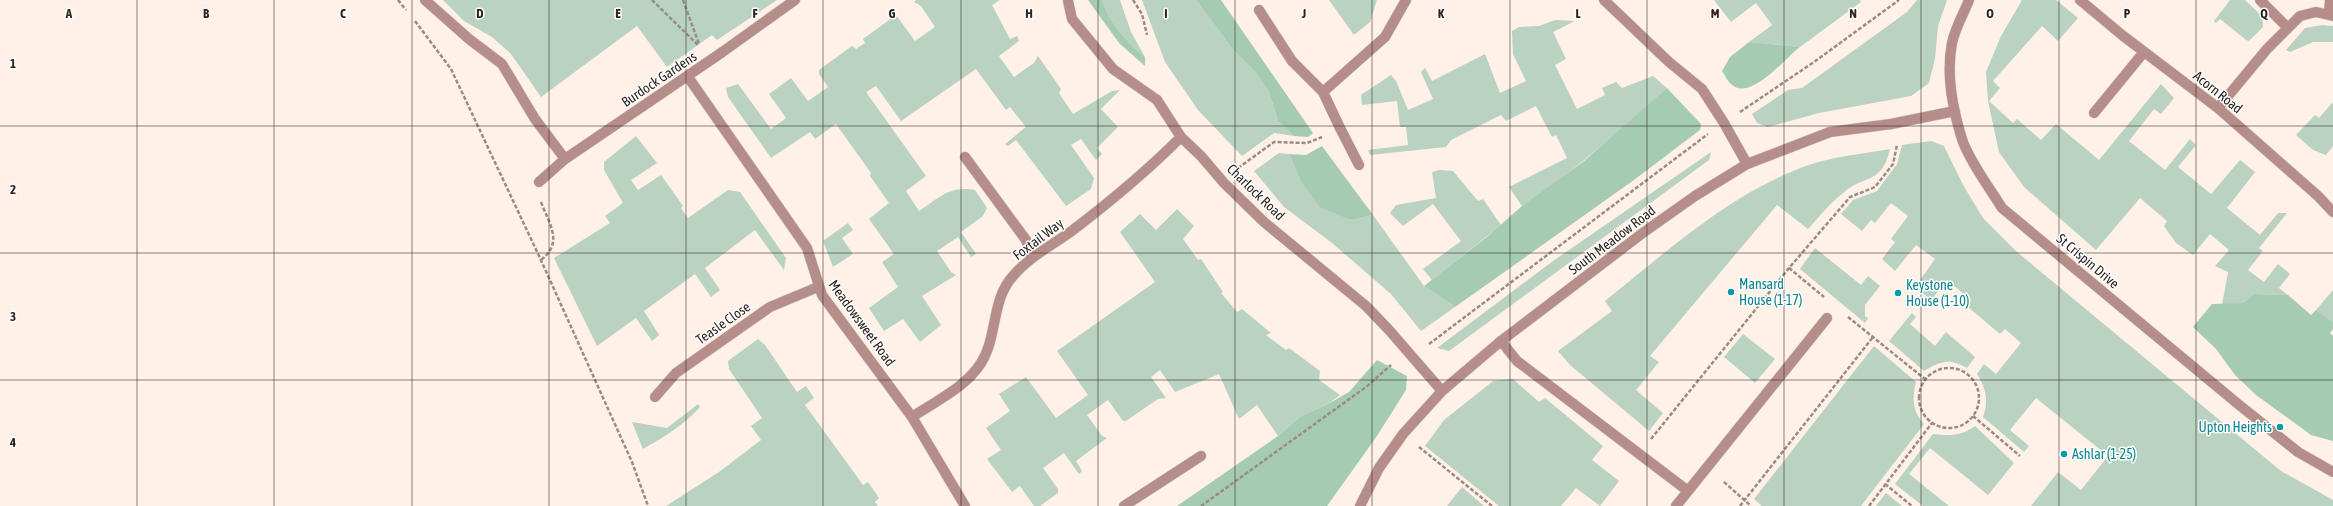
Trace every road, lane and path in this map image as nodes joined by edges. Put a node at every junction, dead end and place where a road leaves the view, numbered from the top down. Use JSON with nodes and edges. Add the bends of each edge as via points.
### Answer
{"nodes":[{"id":1,"x":398,"y":0,"type":"edge"},
{"id":2,"x":425,"y":0,"type":"edge"},
{"id":3,"x":652,"y":0,"type":"edge"},
{"id":4,"x":683,"y":0,"type":"edge"},
{"id":5,"x":795,"y":0,"type":"edge"},
{"id":6,"x":1133,"y":0,"type":"edge"},
{"id":7,"x":1406,"y":0,"type":"edge"},
{"id":8,"x":1604,"y":0,"type":"edge"},
{"id":9,"x":1899,"y":0,"type":"edge"},
{"id":10,"x":1969,"y":0,"type":"edge"},
{"id":11,"x":2080,"y":0,"type":"edge"},
{"id":12,"x":2260,"y":0,"type":"edge"},
{"id":13,"x":2330,"y":0,"type":"edge"},
{"id":14,"x":1068,"y":1,"type":"dead end"},
{"id":15,"x":1259,"y":10,"type":"dead end"},
{"id":16,"x":407,"y":11,"type":"dead end"},
{"id":17,"x":2331,"y":15,"type":"edge"},
{"id":18,"x":412,"y":17,"type":"dead end"},
{"id":19,"x":2287,"y":27,"type":"junction"},
{"id":20,"x":1147,"y":35,"type":"dead end"},
{"id":21,"x":2144,"y":52,"type":"junction"},
{"id":22,"x":688,"y":77,"type":"junction"},
{"id":23,"x":1323,"y":92,"type":"junction"},
{"id":24,"x":2218,"y":108,"type":"junction"},
{"id":25,"x":1955,"y":111,"type":"junction"},
{"id":26,"x":2094,"y":114,"type":"dead end"},
{"id":27,"x":1724,"y":123,"type":"junction"},
{"id":28,"x":1324,"y":136,"type":"dead end"},
{"id":29,"x":1181,"y":137,"type":"junction"},
{"id":30,"x":1898,"y":140,"type":"dead end"},
{"id":31,"x":965,"y":157,"type":"dead end"},
{"id":32,"x":565,"y":159,"type":"junction"},
{"id":33,"x":1747,"y":164,"type":"junction"},
{"id":34,"x":1359,"y":165,"type":"dead end"},
{"id":35,"x":1237,"y":169,"type":"dead end"},
{"id":36,"x":539,"y":182,"type":"joint"},
{"id":37,"x":2333,"y":212,"type":"edge"},
{"id":38,"x":1032,"y":258,"type":"junction"},
{"id":39,"x":541,"y":260,"type":"junction"},
{"id":40,"x":1789,"y":268,"type":"junction"},
{"id":41,"x":818,"y":287,"type":"junction"},
{"id":42,"x":1825,"y":298,"type":"dead end"},
{"id":43,"x":1843,"y":312,"type":"dead end"},
{"id":44,"x":1827,"y":318,"type":"dead end"},
{"id":45,"x":1873,"y":337,"type":"junction"},
{"id":46,"x":1501,"y":341,"type":"junction"},
{"id":47,"x":1427,"y":346,"type":"dead end"},
{"id":48,"x":1395,"y":361,"type":"dead end"},
{"id":49,"x":1925,"y":379,"type":"junction"},
{"id":50,"x":1442,"y":391,"type":"junction"},
{"id":51,"x":655,"y":397,"type":"dead end"},
{"id":52,"x":1973,"y":416,"type":"junction"},
{"id":53,"x":912,"y":417,"type":"junction"},
{"id":54,"x":1932,"y":423,"type":"junction"},
{"id":55,"x":1403,"y":434,"type":"junction"},
{"id":56,"x":1648,"y":442,"type":"dead end"},
{"id":57,"x":1200,"y":456,"type":"dead end"},
{"id":58,"x":2020,"y":456,"type":"dead end"},
{"id":59,"x":2333,"y":472,"type":"edge"},
{"id":60,"x":1724,"y":482,"type":"dead end"},
{"id":61,"x":1885,"y":484,"type":"junction"},
{"id":62,"x":1688,"y":491,"type":"junction"},
{"id":63,"x":1744,"y":500,"type":"junction"},
{"id":64,"x":648,"y":506,"type":"edge"},
{"id":65,"x":965,"y":506,"type":"edge"},
{"id":66,"x":1124,"y":506,"type":"edge"},
{"id":67,"x":1201,"y":506,"type":"edge"},
{"id":68,"x":1360,"y":506,"type":"edge"},
{"id":69,"x":1492,"y":506,"type":"edge"},
{"id":70,"x":1676,"y":506,"type":"edge"},
{"id":71,"x":1740,"y":506,"type":"edge"},
{"id":72,"x":1751,"y":506,"type":"edge"},
{"id":73,"x":1869,"y":506,"type":"edge"},
{"id":74,"x":1912,"y":506,"type":"edge"}],
"edges":[{"from":1,"to":16,"type":"path"},
{"from":2,"to":32,"type":"street","via":[[502,64],[535,119]]},
{"from":3,"to":4,"type":"path","via":[[701,49]]},
{"from":5,"to":22,"type":"street","name":"Burdock Gardens"},
{"from":6,"to":20,"type":"path","via":[[1142,14]]},
{"from":7,"to":23,"type":"street","via":[[1385,37]]},
{"from":8,"to":27,"type":"street","via":[[1669,62],[1702,89]]},
{"from":9,"to":27,"type":"path"},
{"from":10,"to":25,"type":"street","name":"St Crispin Drive","via":[[1952,41],[1949,70]]},
{"from":11,"to":21,"type":"street","name":"Acorn Road"},
{"from":12,"to":19,"type":"street"},
{"from":13,"to":17,"type":"street"},
{"from":14,"to":29,"type":"street","name":"Charlock Road","via":[[1072,19],[1113,69],[1157,100]]},
{"from":15,"to":23,"type":"street","via":[[1292,62]]},
{"from":17,"to":19,"type":"street","via":[[2316,12],[2300,16]]},
{"from":18,"to":39,"type":"path","via":[[451,69]]},
{"from":19,"to":24,"type":"street"},
{"from":21,"to":24,"type":"street","name":"Acorn Road"},
{"from":21,"to":26,"type":"street"},
{"from":22,"to":32,"type":"street","name":"Burdock Gardens"},
{"from":22,"to":41,"type":"street","name":"Meadowsweet Road","via":[[807,248]]},
{"from":23,"to":34,"type":"street"},
{"from":24,"to":37,"type":"street","name":"Acorn Road"},
{"from":25,"to":33,"type":"street","name":"South Meadow Road","via":[[1891,124],[1830,132]]},
{"from":25,"to":59,"type":"street","name":"St Crispin Drive","via":[[1964,143],[2002,208],[2298,452]]},
{"from":27,"to":33,"type":"street"},
{"from":27,"to":47,"type":"path"},
{"from":28,"to":35,"type":"path","via":[[1307,143],[1274,142]]},
{"from":29,"to":38,"type":"street","name":"Foxtail Way","via":[[1113,199]]},
{"from":29,"to":50,"type":"street","name":"Charlock Road","via":[[1264,222],[1366,306]]},
{"from":30,"to":40,"type":"path","via":[[1893,164],[1875,187],[1850,197]]},
{"from":31,"to":38,"type":"street","via":[[1026,240]]},
{"from":32,"to":36,"type":"street","name":"Burdock Gardens"},
{"from":33,"to":46,"type":"street","name":"South Meadow Road","via":[[1644,232]]},
{"from":36,"to":39,"type":"path","via":[[541,202],[555,236],[552,250]]},
{"from":38,"to":53,"type":"street","name":"Foxtail Way","via":[[1013,276],[1004,289],[982,362],[968,380]]},
{"from":39,"to":64,"type":"path","via":[[632,462]]},
{"from":40,"to":42,"type":"path"},
{"from":40,"to":56,"type":"path"},
{"from":41,"to":51,"type":"street","name":"Teasle Close","via":[[770,307],[676,373]]},
{"from":41,"to":53,"type":"street","name":"Meadowsweet Road"},
{"from":43,"to":45,"type":"path"},
{"from":44,"to":62,"type":"street"},
{"from":45,"to":49,"type":"path"},
{"from":45,"to":63,"type":"path"},
{"from":46,"to":50,"type":"street","name":"South Meadow Road"},
{"from":46,"to":62,"type":"street","via":[[1517,361]]},
{"from":48,"to":67,"type":"path","via":[[1366,387]]},
{"from":49,"to":52,"type":"path","via":[[1937,370],[1952,368],[1970,376],[1979,394],[1979,404]]},
{"from":49,"to":54,"type":"path","via":[[1919,398],[1923,412]]},
{"from":50,"to":55,"type":"street","name":"South Meadow Road"},
{"from":52,"to":54,"type":"path","via":[[1960,426],[1951,428]]},
{"from":52,"to":58,"type":"path"},
{"from":53,"to":65,"type":"street","name":"Meadowsweet Road"},
{"from":54,"to":61,"type":"path"},
{"from":55,"to":68,"type":"street","name":"South Meadow Road","via":[[1379,468]]},
{"from":55,"to":69,"type":"path"},
{"from":57,"to":66,"type":"street"},
{"from":60,"to":63,"type":"path"},
{"from":61,"to":73,"type":"path"},
{"from":61,"to":74,"type":"path"},
{"from":62,"to":70,"type":"street"},
{"from":63,"to":71,"type":"path"},
{"from":63,"to":72,"type":"path"}]}
